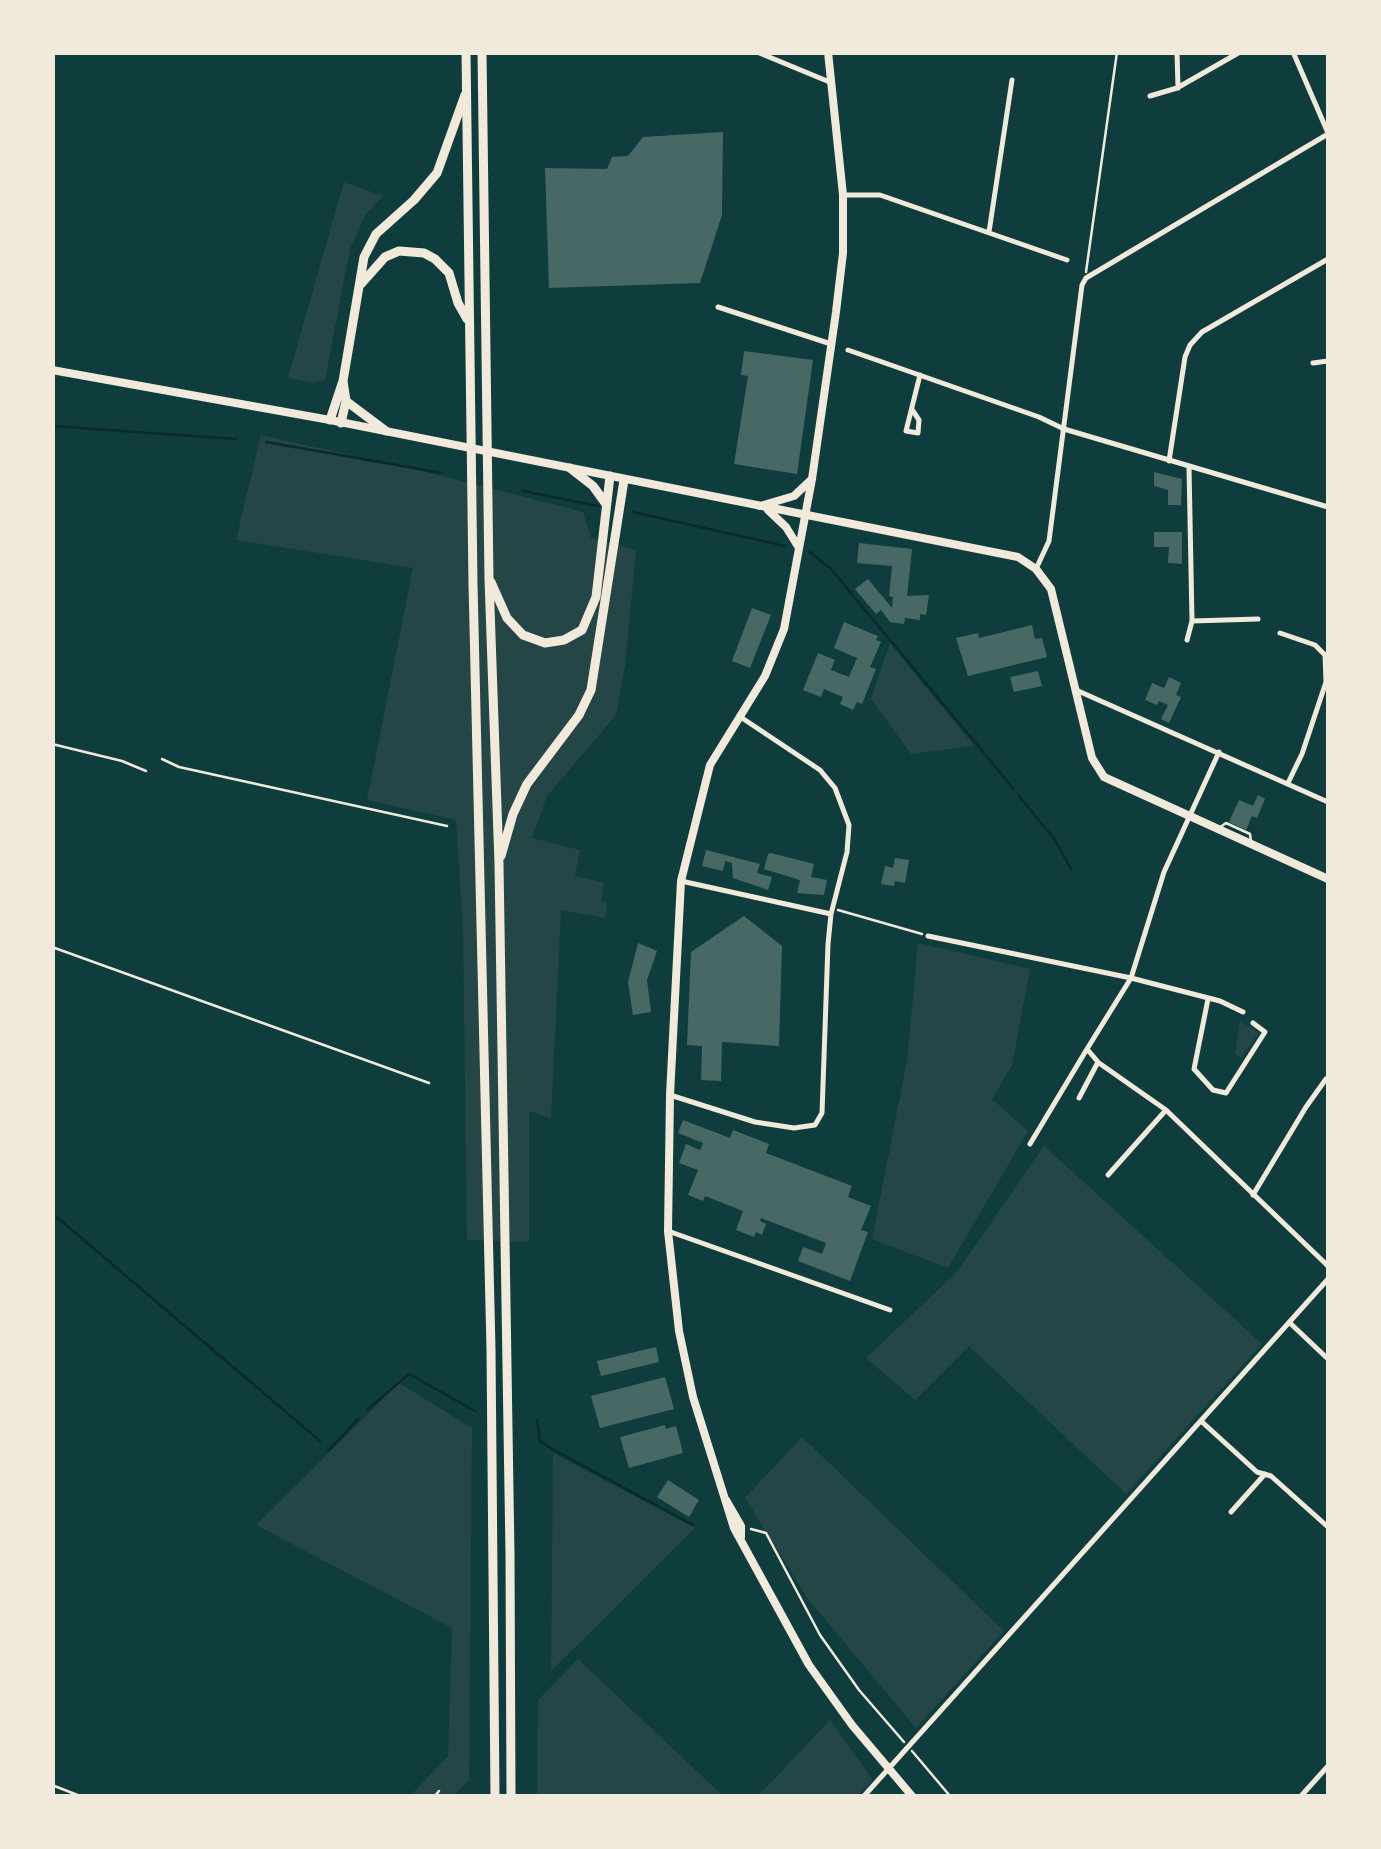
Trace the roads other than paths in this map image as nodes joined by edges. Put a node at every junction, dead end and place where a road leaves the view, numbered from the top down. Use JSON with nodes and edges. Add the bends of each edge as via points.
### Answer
{"nodes":[{"id":1,"x":466,"y":52,"type":"edge"},
{"id":2,"x":482,"y":52,"type":"edge"},
{"id":3,"x":758,"y":52,"type":"edge"},
{"id":4,"x":828,"y":52,"type":"edge"},
{"id":5,"x":1177,"y":52,"type":"edge"},
{"id":6,"x":1240,"y":52,"type":"edge"},
{"id":7,"x":1293,"y":52,"type":"edge"},
{"id":8,"x":1012,"y":80,"type":"dead end"},
{"id":9,"x":832,"y":83,"type":"junction"},
{"id":10,"x":1178,"y":88,"type":"junction"},
{"id":11,"x":466,"y":92,"type":"junction"},
{"id":12,"x":1150,"y":96,"type":"dead end"},
{"id":13,"x":1328,"y":134,"type":"edge"},
{"id":14,"x":843,"y":195,"type":"junction"},
{"id":15,"x":989,"y":232,"type":"junction"},
{"id":16,"x":1328,"y":259,"type":"edge"},
{"id":17,"x":1067,"y":260,"type":"dead end"},
{"id":18,"x":359,"y":288,"type":"junction"},
{"id":19,"x":718,"y":307,"type":"dead end"},
{"id":20,"x":469,"y":322,"type":"junction"},
{"id":21,"x":832,"y":344,"type":"junction"},
{"id":22,"x":848,"y":350,"type":"dead end"},
{"id":23,"x":1328,"y":361,"type":"edge"},
{"id":24,"x":1314,"y":363,"type":"dead end"},
{"id":25,"x":52,"y":370,"type":"edge"},
{"id":26,"x":920,"y":376,"type":"junction"},
{"id":27,"x":343,"y":381,"type":"junction"},
{"id":28,"x":346,"y":401,"type":"junction"},
{"id":29,"x":913,"y":411,"type":"dead end"},
{"id":30,"x":330,"y":420,"type":"junction"},
{"id":31,"x":341,"y":422,"type":"junction"},
{"id":32,"x":1064,"y":429,"type":"junction"},
{"id":33,"x":386,"y":431,"type":"junction"},
{"id":34,"x":1169,"y":461,"type":"junction"},
{"id":35,"x":1189,"y":467,"type":"junction"},
{"id":36,"x":570,"y":468,"type":"junction"},
{"id":37,"x":610,"y":476,"type":"junction"},
{"id":38,"x":812,"y":479,"type":"junction"},
{"id":39,"x":624,"y":480,"type":"junction"},
{"id":40,"x":607,"y":506,"type":"junction"},
{"id":41,"x":1328,"y":506,"type":"edge"},
{"id":42,"x":762,"y":507,"type":"junction"},
{"id":43,"x":804,"y":515,"type":"junction"},
{"id":44,"x":799,"y":548,"type":"junction"},
{"id":45,"x":1036,"y":570,"type":"junction"},
{"id":46,"x":489,"y":579,"type":"junction"},
{"id":47,"x":1258,"y":619,"type":"dead end"},
{"id":48,"x":1192,"y":621,"type":"junction"},
{"id":49,"x":1280,"y":633,"type":"dead end"},
{"id":50,"x":1187,"y":640,"type":"dead end"},
{"id":51,"x":1327,"y":682,"type":"edge"},
{"id":52,"x":1076,"y":690,"type":"junction"},
{"id":53,"x":740,"y":716,"type":"junction"},
{"id":54,"x":1219,"y":752,"type":"junction"},
{"id":55,"x":1288,"y":783,"type":"junction"},
{"id":56,"x":1328,"y":802,"type":"edge"},
{"id":57,"x":1190,"y":818,"type":"junction"},
{"id":58,"x":499,"y":864,"type":"junction"},
{"id":59,"x":1328,"y":879,"type":"edge"},
{"id":60,"x":682,"y":881,"type":"junction"},
{"id":61,"x":831,"y":914,"type":"junction"},
{"id":62,"x":928,"y":936,"type":"road end"},
{"id":63,"x":1131,"y":978,"type":"junction"},
{"id":64,"x":1208,"y":999,"type":"junction"},
{"id":65,"x":1243,"y":1012,"type":"dead end"},
{"id":66,"x":1253,"y":1022,"type":"dead end"},
{"id":67,"x":1088,"y":1050,"type":"junction"},
{"id":68,"x":1098,"y":1062,"type":"junction"},
{"id":69,"x":1328,"y":1081,"type":"edge"},
{"id":70,"x":670,"y":1094,"type":"junction"},
{"id":71,"x":1078,"y":1098,"type":"dead end"},
{"id":72,"x":1166,"y":1110,"type":"junction"},
{"id":73,"x":1030,"y":1144,"type":"dead end"},
{"id":74,"x":1108,"y":1175,"type":"dead end"},
{"id":75,"x":1253,"y":1195,"type":"junction"},
{"id":76,"x":668,"y":1232,"type":"junction"},
{"id":77,"x":1328,"y":1266,"type":"edge"},
{"id":78,"x":1328,"y":1280,"type":"edge"},
{"id":79,"x":890,"y":1310,"type":"dead end"},
{"id":80,"x":1290,"y":1323,"type":"junction"},
{"id":81,"x":1328,"y":1359,"type":"edge"},
{"id":82,"x":1202,"y":1420,"type":"junction"},
{"id":83,"x":1264,"y":1474,"type":"junction"},
{"id":84,"x":1231,"y":1512,"type":"dead end"},
{"id":85,"x":1328,"y":1527,"type":"edge"},
{"id":86,"x":1328,"y":1766,"type":"edge"},
{"id":87,"x":889,"y":1770,"type":"junction"},
{"id":88,"x":495,"y":1796,"type":"edge"},
{"id":89,"x":511,"y":1796,"type":"edge"},
{"id":90,"x":864,"y":1796,"type":"edge"},
{"id":91,"x":912,"y":1796,"type":"edge"},
{"id":92,"x":1301,"y":1796,"type":"edge"}],
"edges":[{"from":1,"to":11,"type":"highway"},
{"from":2,"to":46,"type":"highway"},
{"from":3,"to":9,"type":"street"},
{"from":4,"to":9,"type":"main road"},
{"from":5,"to":10,"type":"street"},
{"from":6,"to":10,"type":"street"},
{"from":7,"to":13,"type":"street"},
{"from":8,"to":15,"type":"street"},
{"from":9,"to":14,"type":"main road"},
{"from":10,"to":12,"type":"street"},
{"from":11,"to":18,"type":"highway","via":[[436,174],[376,234]]},
{"from":11,"to":20,"type":"highway"},
{"from":13,"to":32,"type":"street","via":[[1086,278]]},
{"from":14,"to":15,"type":"street","via":[[880,194]]},
{"from":14,"to":21,"type":"main road"},
{"from":15,"to":17,"type":"street"},
{"from":16,"to":34,"type":"street","via":[[1190,344]]},
{"from":18,"to":20,"type":"highway","via":[[385,257],[424,254],[449,273]]},
{"from":18,"to":27,"type":"highway"},
{"from":19,"to":21,"type":"street"},
{"from":20,"to":88,"type":"highway"},
{"from":21,"to":38,"type":"main road"},
{"from":22,"to":26,"type":"street"},
{"from":23,"to":24,"type":"street"},
{"from":25,"to":30,"type":"main road"},
{"from":26,"to":29,"type":"street"},
{"from":26,"to":32,"type":"street"},
{"from":27,"to":28,"type":"highway"},
{"from":27,"to":30,"type":"highway"},
{"from":28,"to":31,"type":"highway"},
{"from":28,"to":33,"type":"highway"},
{"from":30,"to":31,"type":"main road"},
{"from":31,"to":33,"type":"main road"},
{"from":32,"to":34,"type":"street"},
{"from":32,"to":45,"type":"street","via":[[1049,541]]},
{"from":33,"to":36,"type":"main road"},
{"from":34,"to":35,"type":"street"},
{"from":35,"to":41,"type":"street"},
{"from":35,"to":48,"type":"street"},
{"from":36,"to":37,"type":"main road"},
{"from":36,"to":40,"type":"highway"},
{"from":37,"to":39,"type":"main road"},
{"from":37,"to":40,"type":"highway"},
{"from":38,"to":42,"type":"main road","via":[[794,496]]},
{"from":38,"to":43,"type":"main road"},
{"from":39,"to":42,"type":"main road"},
{"from":39,"to":58,"type":"highway","via":[[591,690],[527,784]]},
{"from":40,"to":46,"type":"highway","via":[[592,611],[574,636],[545,643],[523,635]]},
{"from":42,"to":43,"type":"main road"},
{"from":42,"to":44,"type":"main road"},
{"from":43,"to":44,"type":"main road"},
{"from":43,"to":45,"type":"main road","via":[[996,550]]},
{"from":44,"to":53,"type":"main road","via":[[780,643]]},
{"from":45,"to":52,"type":"main road","via":[[1051,589]]},
{"from":46,"to":58,"type":"highway"},
{"from":47,"to":48,"type":"street"},
{"from":48,"to":50,"type":"street"},
{"from":49,"to":51,"type":"street","via":[[1325,656]]},
{"from":51,"to":55,"type":"street"},
{"from":52,"to":54,"type":"street"},
{"from":52,"to":57,"type":"main road","via":[[1092,758],[1104,777]]},
{"from":53,"to":60,"type":"main road","via":[[703,783]]},
{"from":53,"to":61,"type":"street","via":[[820,770],[844,806],[850,831]]},
{"from":54,"to":55,"type":"street"},
{"from":54,"to":57,"type":"street"},
{"from":55,"to":56,"type":"street"},
{"from":57,"to":59,"type":"main road"},
{"from":57,"to":63,"type":"street","via":[[1164,872]]},
{"from":58,"to":89,"type":"highway"},
{"from":60,"to":61,"type":"street"},
{"from":60,"to":70,"type":"main road"},
{"from":61,"to":70,"type":"street","via":[[822,1113],[815,1125],[754,1122]]},
{"from":62,"to":63,"type":"street"},
{"from":63,"to":64,"type":"street"},
{"from":63,"to":67,"type":"street"},
{"from":64,"to":65,"type":"street"},
{"from":64,"to":66,"type":"street","via":[[1194,1069],[1214,1090],[1226,1093],[1265,1032]]},
{"from":67,"to":68,"type":"street"},
{"from":67,"to":73,"type":"street"},
{"from":68,"to":71,"type":"street"},
{"from":68,"to":72,"type":"street"},
{"from":69,"to":75,"type":"street"},
{"from":70,"to":76,"type":"main road"},
{"from":72,"to":74,"type":"street"},
{"from":72,"to":75,"type":"street"},
{"from":75,"to":77,"type":"street"},
{"from":76,"to":79,"type":"street"},
{"from":76,"to":87,"type":"main road","via":[[679,1331],[726,1500],[773,1604],[809,1664]]},
{"from":78,"to":80,"type":"street"},
{"from":80,"to":81,"type":"street"},
{"from":80,"to":82,"type":"street"},
{"from":82,"to":83,"type":"street"},
{"from":82,"to":87,"type":"street"},
{"from":83,"to":84,"type":"street"},
{"from":83,"to":85,"type":"street"},
{"from":86,"to":92,"type":"street"},
{"from":87,"to":90,"type":"street"},
{"from":87,"to":91,"type":"main road"}]}
